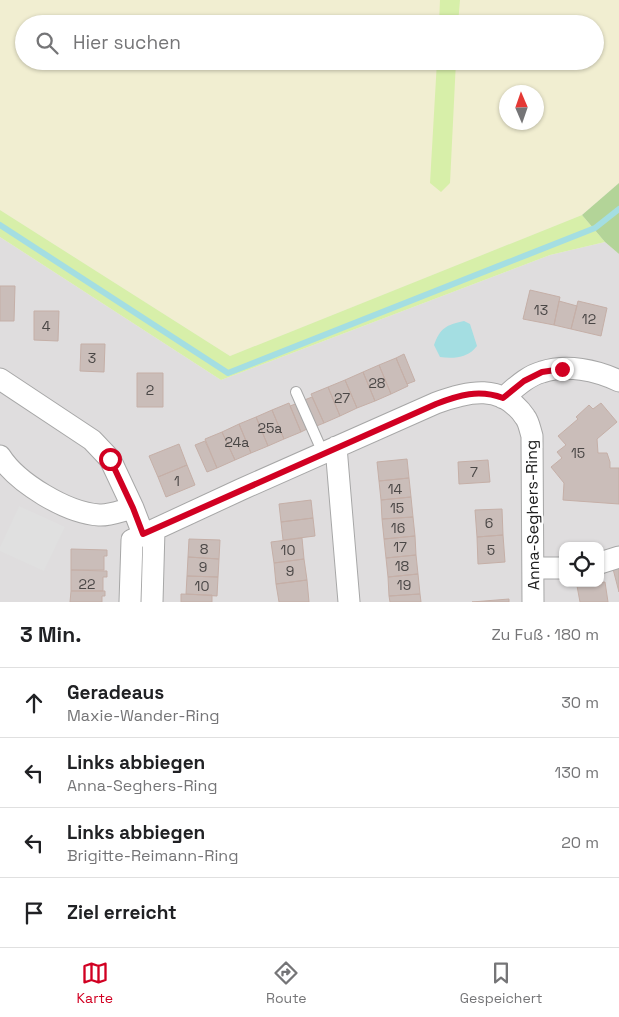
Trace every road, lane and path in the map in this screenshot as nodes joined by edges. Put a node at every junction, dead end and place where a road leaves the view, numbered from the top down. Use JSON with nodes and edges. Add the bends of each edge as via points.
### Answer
{"nodes":[{"id":1,"x":0,"y":379,"type":"edge"},
{"id":2,"x":619,"y":380,"type":"edge"},
{"id":3,"x":296,"y":392,"type":"dead end"},
{"id":4,"x":503,"y":398,"type":"junction"},
{"id":5,"x":329,"y":450,"type":"junction"},
{"id":6,"x":0,"y":456,"type":"edge"},
{"id":7,"x":133,"y":508,"type":"junction"},
{"id":8,"x":148,"y":532,"type":"junction"},
{"id":9,"x":619,"y":557,"type":"edge"},
{"id":10,"x":604,"y":562,"type":"edge"},
{"id":11,"x":534,"y":568,"type":"junction"},
{"id":12,"x":559,"y":568,"type":"edge"},
{"id":13,"x":130,"y":602,"type":"edge"},
{"id":14,"x":152,"y":602,"type":"edge"},
{"id":15,"x":349,"y":602,"type":"edge"},
{"id":16,"x":533,"y":602,"type":"edge"}],
"edges":[{"from":1,"to":7,"type":"street","via":[[92,440],[110,459]]},
{"from":2,"to":4,"type":"street","via":[[591,371],[562,369],[542,372]]},
{"from":3,"to":5,"type":"lane"},
{"from":4,"to":5,"type":"street","name":"Anna-Seghers-Ring","via":[[478,392],[458,395]]},
{"from":4,"to":11,"type":"street","name":"Anna-Seghers-Ring","via":[[526,418],[532,436]]},
{"from":5,"to":8,"type":"street","name":"Anna-Seghers-Ring"},
{"from":5,"to":15,"type":"street"},
{"from":6,"to":7,"type":"street","via":[[7,468],[48,498],[76,510],[100,515]]},
{"from":7,"to":8,"type":"street"},
{"from":8,"to":13,"type":"street","via":[[132,540]]},
{"from":8,"to":14,"type":"street"},
{"from":9,"to":10,"type":"street"},
{"from":11,"to":12,"type":"street"},
{"from":11,"to":16,"type":"street","name":"Anna-Seghers-Ring"}]}
